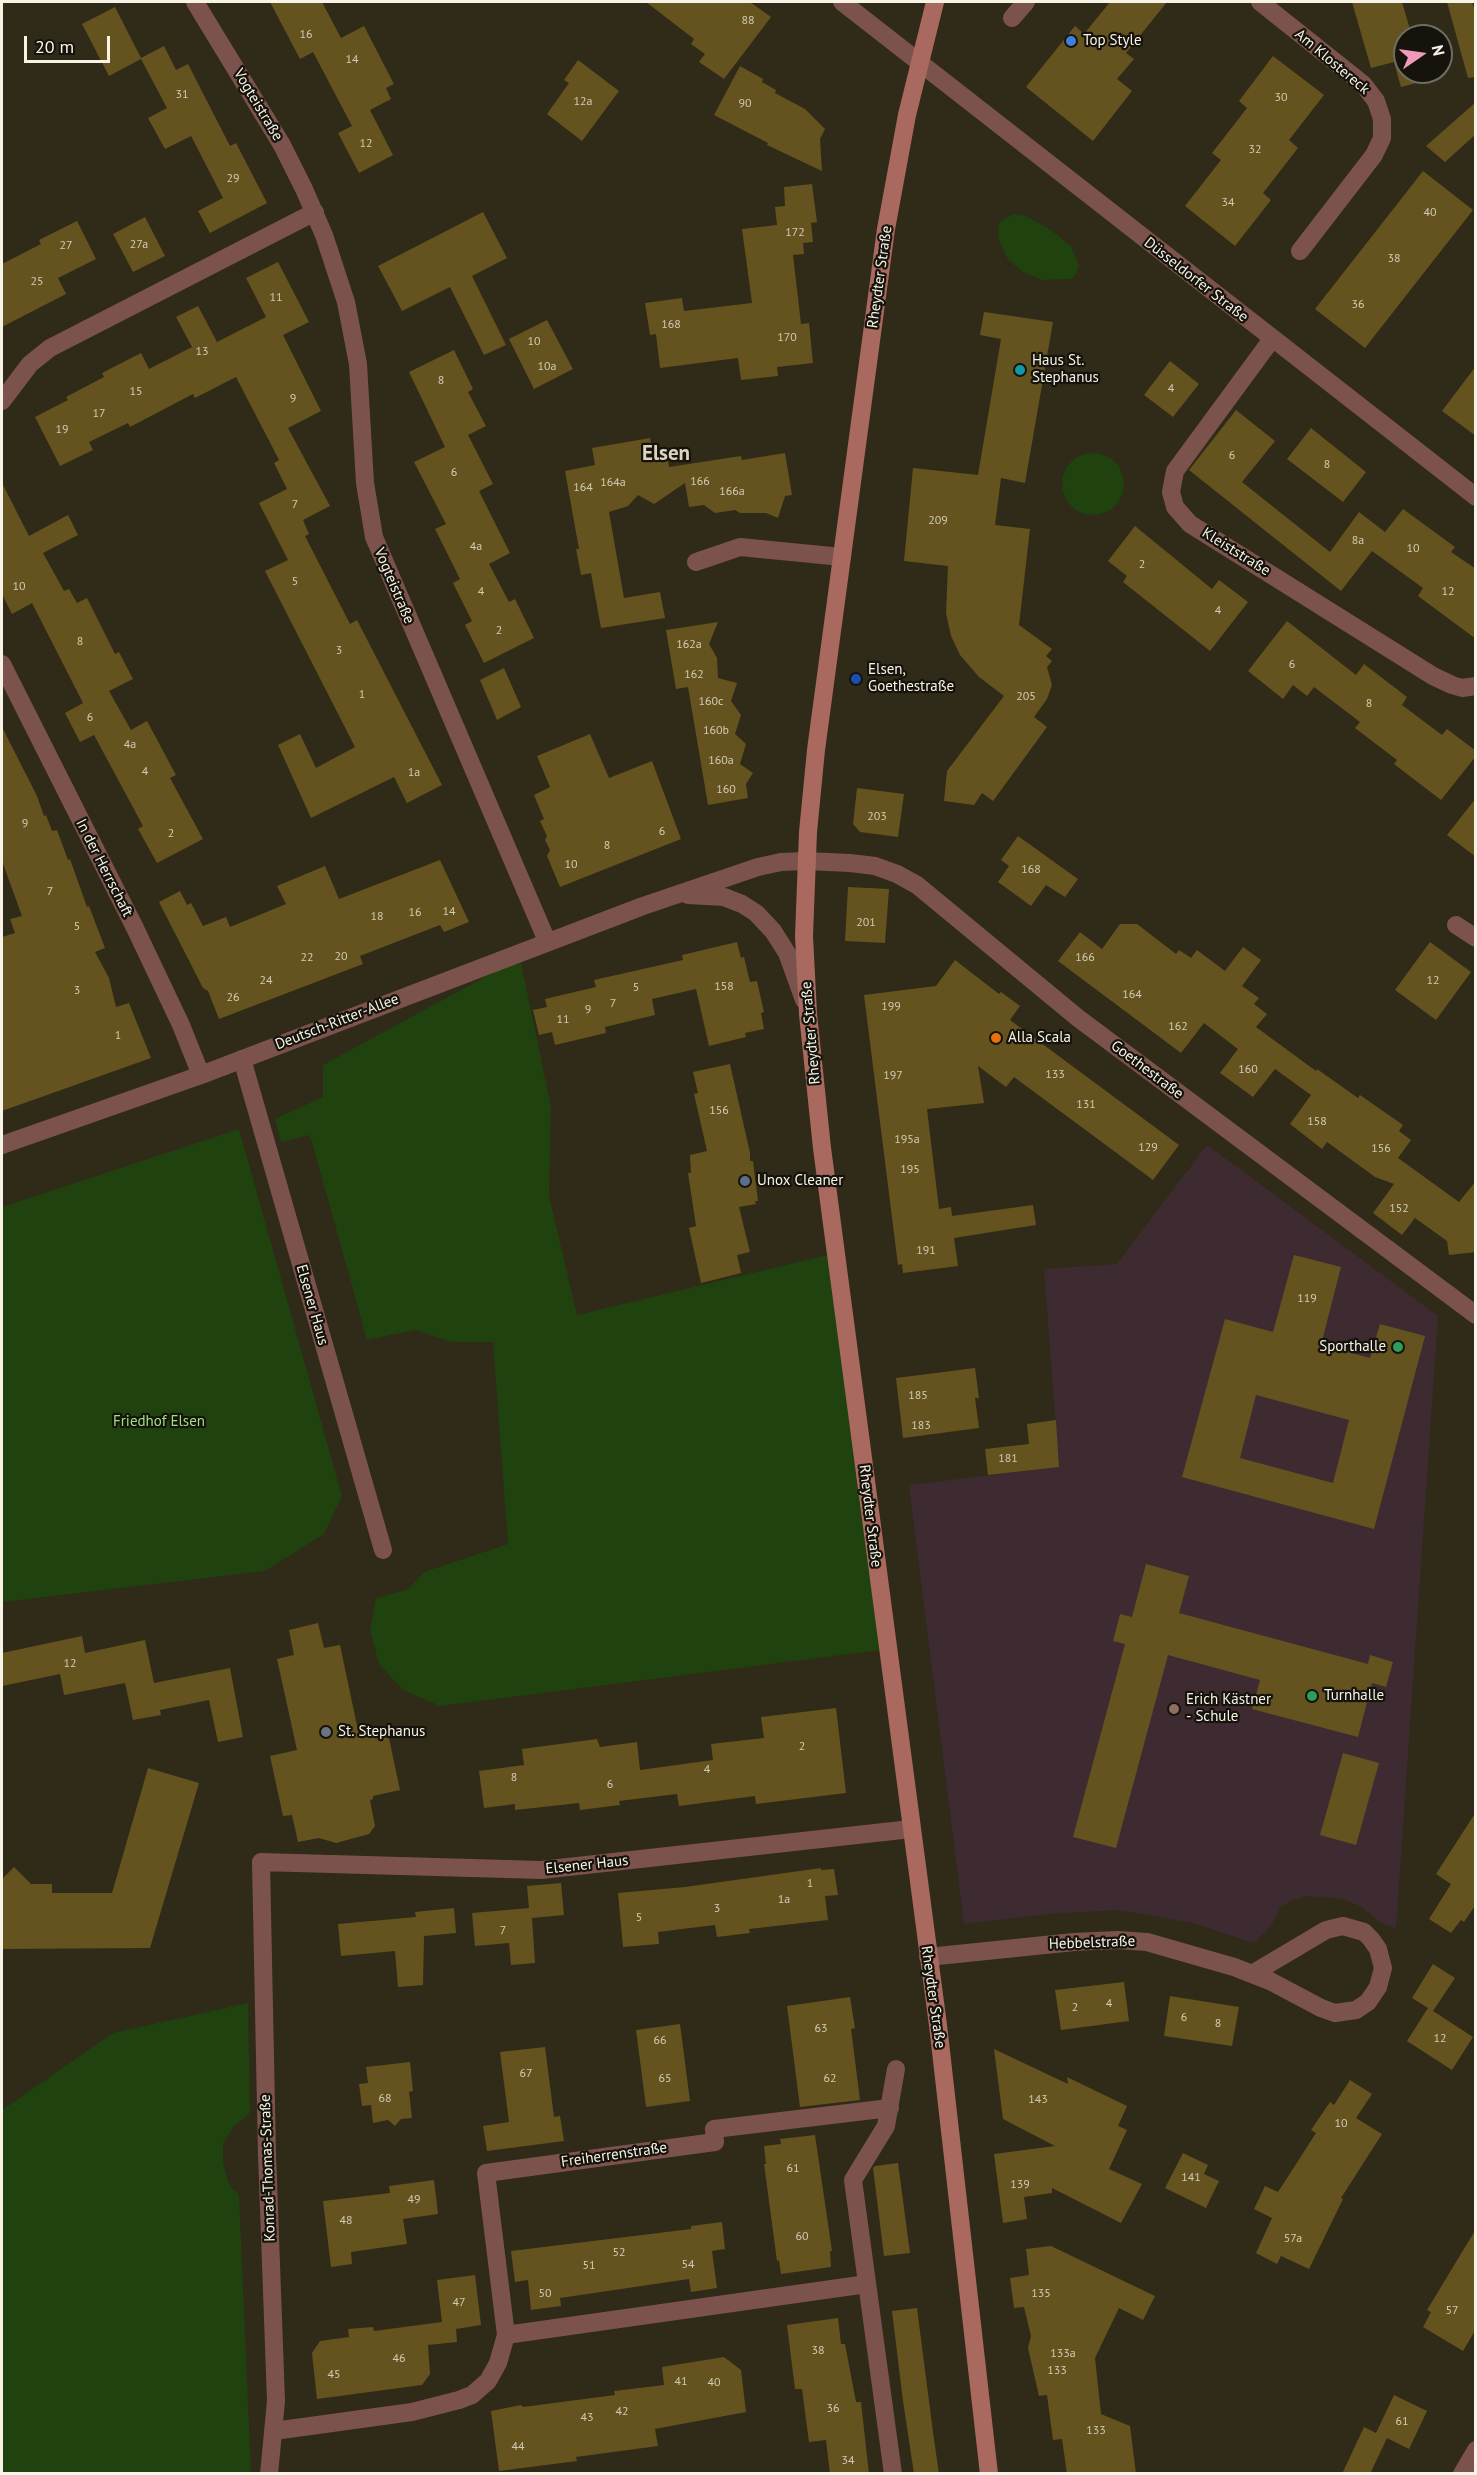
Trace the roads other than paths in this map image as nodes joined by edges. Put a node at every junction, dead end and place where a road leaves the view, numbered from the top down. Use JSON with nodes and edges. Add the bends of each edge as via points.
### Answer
{"nodes":[{"id":1,"x":195,"y":2,"type":"edge"},
{"id":2,"x":842,"y":2,"type":"edge"},
{"id":3,"x":935,"y":2,"type":"edge"},
{"id":4,"x":1026,"y":2,"type":"edge"},
{"id":5,"x":1260,"y":2,"type":"edge"},
{"id":6,"x":1012,"y":18,"type":"dead end"},
{"id":7,"x":919,"y":62,"type":"junction"},
{"id":8,"x":315,"y":212,"type":"junction"},
{"id":9,"x":1300,"y":251,"type":"dead end"},
{"id":10,"x":1272,"y":339,"type":"junction"},
{"id":11,"x":2,"y":401,"type":"edge"},
{"id":12,"x":1476,"y":497,"type":"edge"},
{"id":13,"x":842,"y":556,"type":"junction"},
{"id":14,"x":696,"y":562,"type":"dead end"},
{"id":15,"x":2,"y":664,"type":"edge"},
{"id":16,"x":1476,"y":686,"type":"edge"},
{"id":17,"x":806,"y":861,"type":"junction"},
{"id":18,"x":671,"y":896,"type":"junction"},
{"id":19,"x":1456,"y":925,"type":"dead end"},
{"id":20,"x":1476,"y":938,"type":"edge"},
{"id":21,"x":547,"y":941,"type":"junction"},
{"id":22,"x":808,"y":1014,"type":"junction"},
{"id":23,"x":242,"y":1059,"type":"junction"},
{"id":24,"x":201,"y":1075,"type":"junction"},
{"id":25,"x":2,"y":1145,"type":"edge"},
{"id":26,"x":1476,"y":1315,"type":"edge"},
{"id":27,"x":382,"y":1550,"type":"dead end"},
{"id":28,"x":911,"y":1829,"type":"junction"},
{"id":29,"x":261,"y":1862,"type":"joint"},
{"id":30,"x":928,"y":1957,"type":"junction"},
{"id":31,"x":1252,"y":1974,"type":"junction"},
{"id":32,"x":896,"y":2069,"type":"dead end"},
{"id":33,"x":890,"y":2108,"type":"junction"},
{"id":34,"x":867,"y":2284,"type":"junction"},
{"id":35,"x":506,"y":2335,"type":"junction"},
{"id":36,"x":274,"y":2431,"type":"junction"},
{"id":37,"x":1476,"y":2450,"type":"edge"},
{"id":38,"x":269,"y":2474,"type":"edge"},
{"id":39,"x":893,"y":2474,"type":"edge"},
{"id":40,"x":989,"y":2474,"type":"edge"},
{"id":41,"x":1462,"y":2474,"type":"edge"}],
"edges":[{"from":1,"to":8,"type":"street","name":"Vogteistraße","via":[[282,145]]},
{"from":2,"to":7,"type":"street","name":"Düsseldorfer Straße"},
{"from":3,"to":7,"type":"main road","name":"Rheydter Straße"},
{"from":4,"to":6,"type":"street"},
{"from":5,"to":9,"type":"street","name":"Am Klostereck","via":[[1363,84],[1376,100],[1382,119],[1382,138],[1374,155]]},
{"from":7,"to":10,"type":"street","name":"Düsseldorfer Straße"},
{"from":7,"to":13,"type":"main road","name":"Rheydter Straße","via":[[886,229]]},
{"from":8,"to":11,"type":"street","via":[[50,348],[30,364]]},
{"from":8,"to":21,"type":"street","name":"Vogteistraße","via":[[340,279],[352,332],[361,392],[367,505],[374,537]]},
{"from":10,"to":12,"type":"street","name":"Düsseldorfer Straße"},
{"from":10,"to":16,"type":"street","name":"Kleiststraße","via":[[1175,471],[1171,492],[1175,507],[1190,524],[1433,676],[1452,686]]},
{"from":13,"to":14,"type":"street","via":[[740,547]]},
{"from":13,"to":17,"type":"main road","name":"Rheydter Straße","via":[[816,750]]},
{"from":15,"to":24,"type":"street","name":"In der Herrschaft","via":[[135,928]]},
{"from":17,"to":18,"type":"street","name":"Deutsch-Ritter-Allee","via":[[774,863]]},
{"from":17,"to":22,"type":"main road","name":"Rheydter Straße"},
{"from":17,"to":26,"type":"street","name":"Goethestraße","via":[[874,866],[917,885],[1078,1018]]},
{"from":18,"to":21,"type":"street","name":"Deutsch-Ritter-Allee"},
{"from":18,"to":22,"type":"street","name":"Deutsch-Ritter-Allee","via":[[724,897],[756,913],[787,953]]},
{"from":19,"to":20,"type":"street"},
{"from":21,"to":23,"type":"street","name":"Deutsch-Ritter-Allee"},
{"from":22,"to":28,"type":"main road","name":"Rheydter Straße"},
{"from":23,"to":24,"type":"street","name":"Deutsch-Ritter-Allee"},
{"from":23,"to":27,"type":"street","name":"Elsener Haus"},
{"from":24,"to":25,"type":"street","name":"Deutsch-Ritter-Allee"},
{"from":28,"to":29,"type":"street","name":"Elsener Haus","via":[[541,1870]]},
{"from":28,"to":30,"type":"main road","name":"Rheydter Straße"},
{"from":29,"to":36,"type":"street","name":"Konrad-Thomas-Straße"},
{"from":30,"to":31,"type":"street","name":"Hebbelstraße","via":[[1133,1940],[1175,1948]]},
{"from":30,"to":40,"type":"main road","name":"Rheydter Straße"},
{"from":31,"to":31,"type":"street","name":"Hebbelstraße","via":[[1321,2008],[1342,2013],[1368,2002],[1378,1987],[1383,1968],[1371,1939],[1364,1932],[1343,1926],[1326,1930]]},
{"from":32,"to":33,"type":"street"},
{"from":33,"to":34,"type":"street","via":[[886,2126],[853,2181]]},
{"from":33,"to":35,"type":"street","name":"Freiherrenstraße","via":[[714,2129],[715,2142],[486,2173]]},
{"from":34,"to":35,"type":"street"},
{"from":34,"to":39,"type":"street"},
{"from":35,"to":36,"type":"street","name":"Freiherrenstraße","via":[[488,2381],[472,2395],[412,2412]]},
{"from":36,"to":38,"type":"street","name":"Konrad-Thomas-Straße"},
{"from":37,"to":41,"type":"street"}]}
